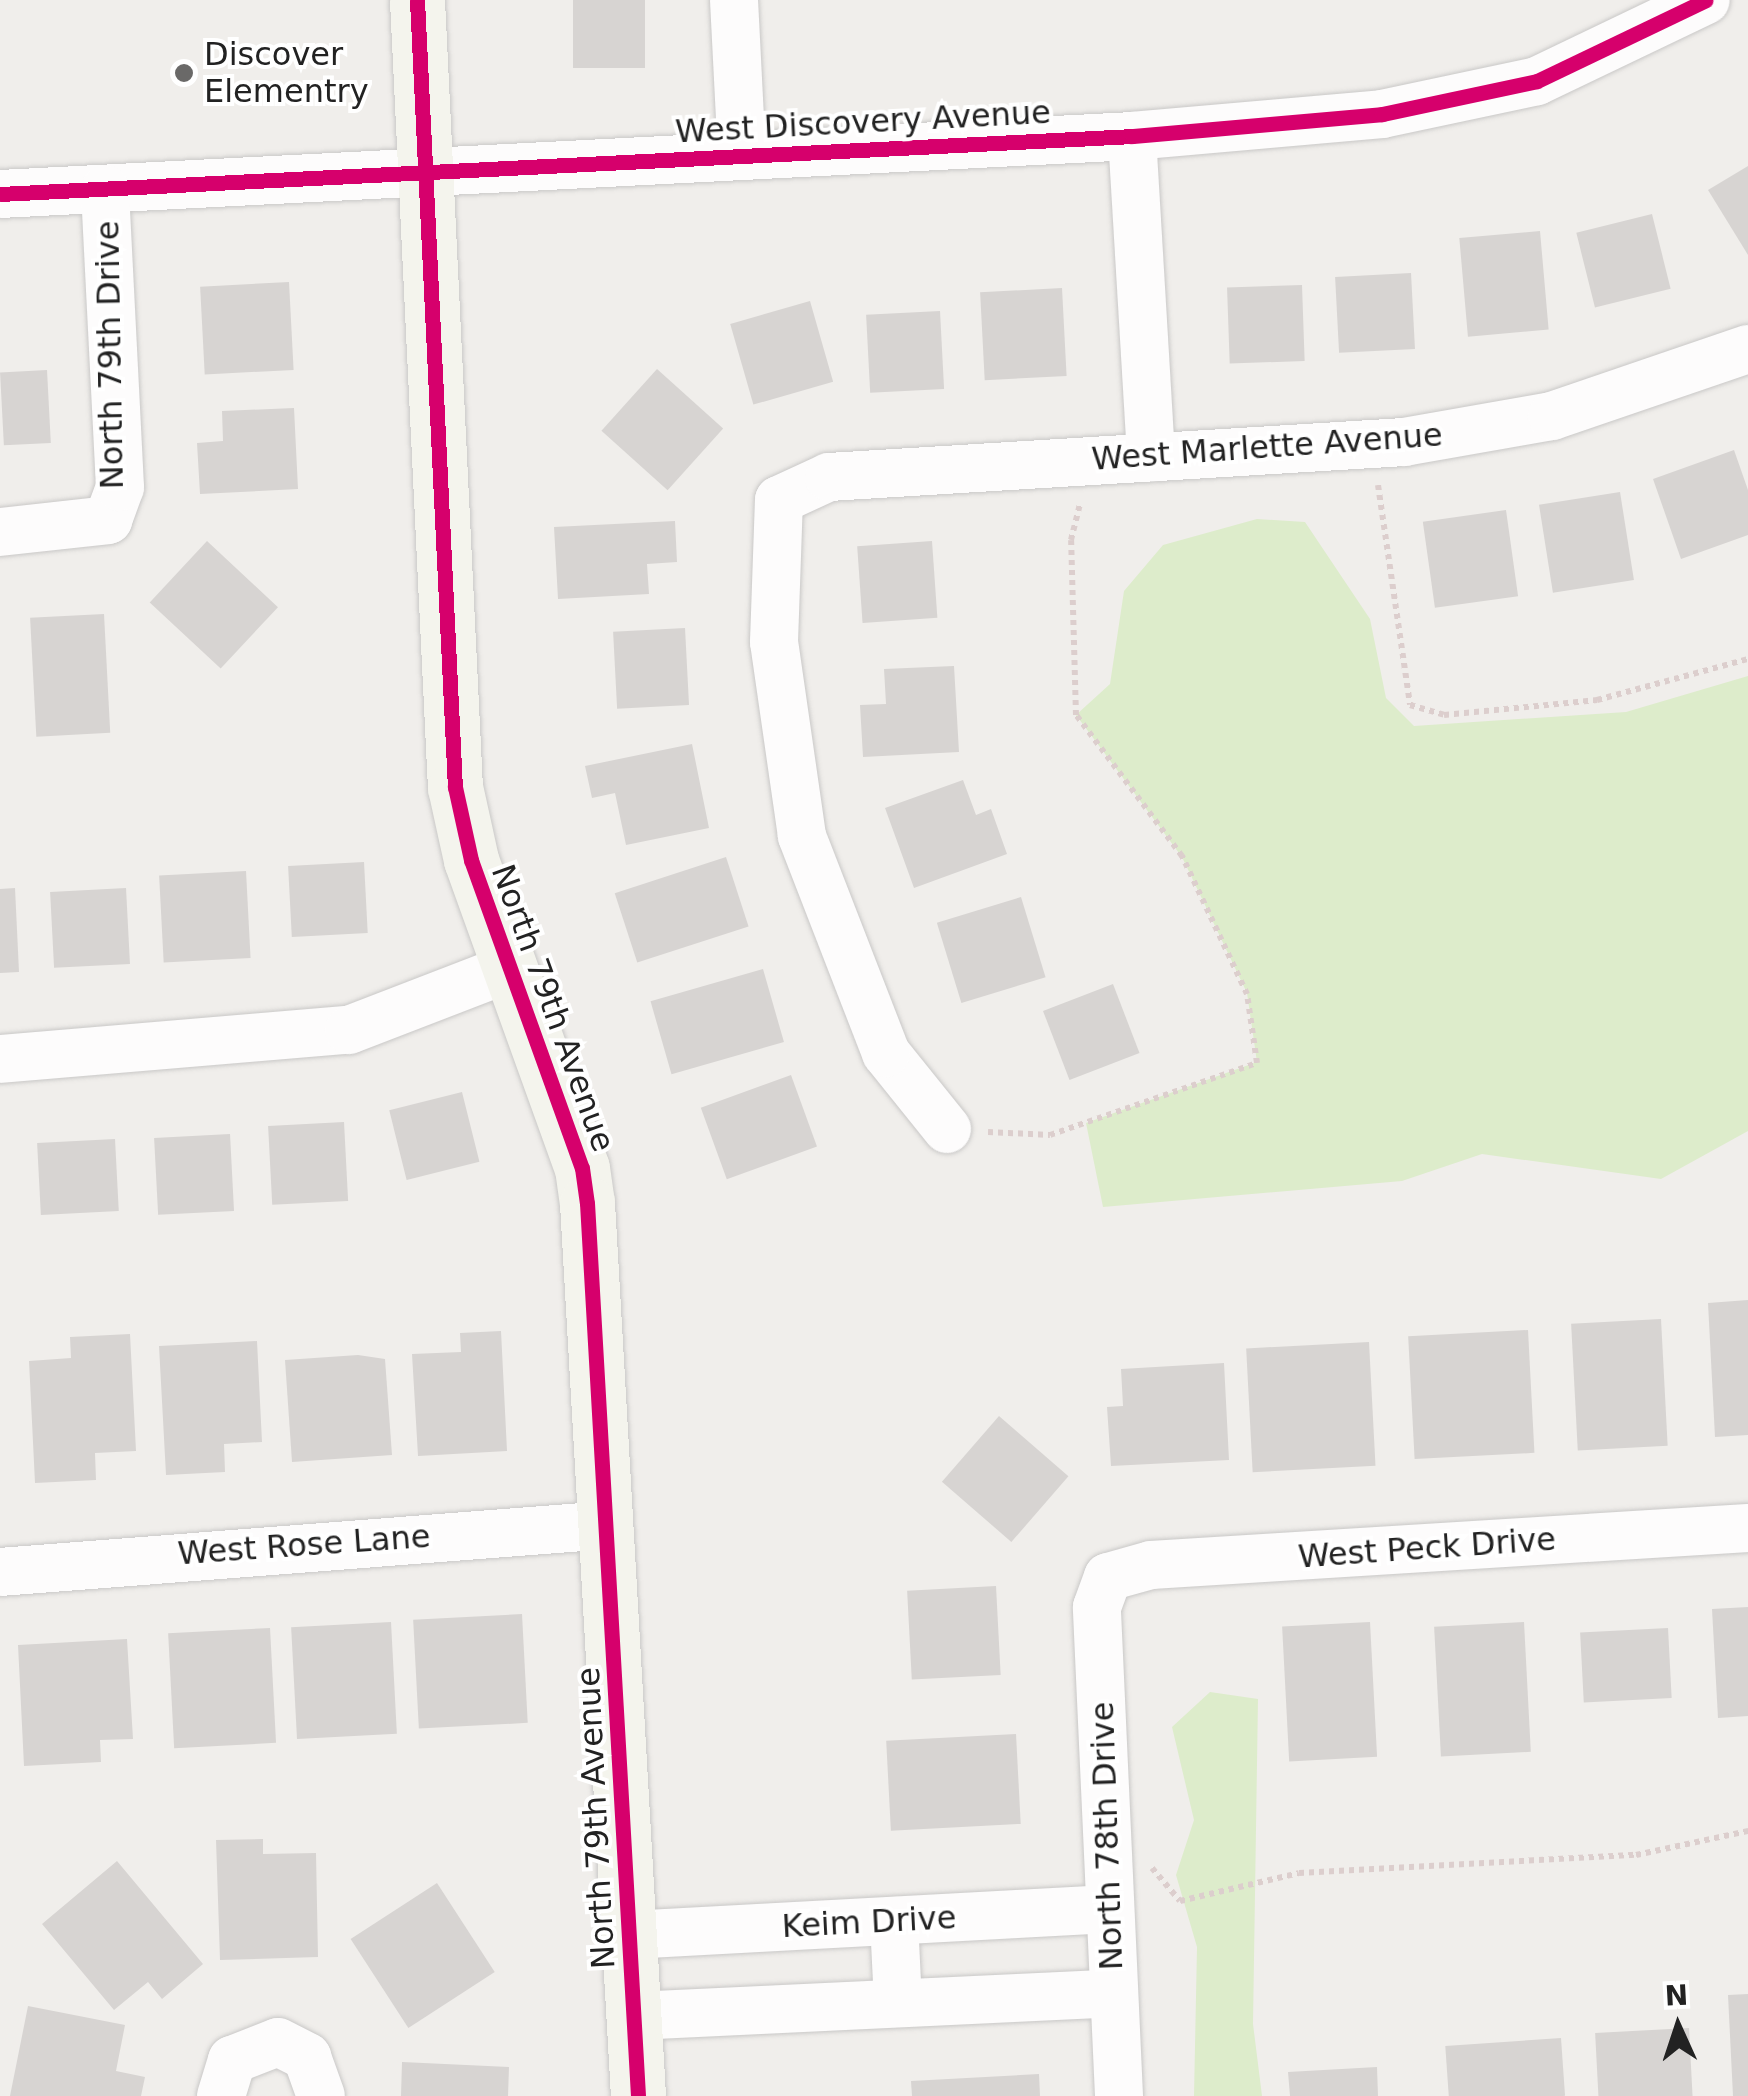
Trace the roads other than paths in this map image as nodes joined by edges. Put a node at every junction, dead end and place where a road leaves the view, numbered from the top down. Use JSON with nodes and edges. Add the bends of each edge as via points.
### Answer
{"nodes":[{"id":1,"x":417,"y":0,"type":"edge"},
{"id":2,"x":734,"y":0,"type":"edge"},
{"id":3,"x":1706,"y":0,"type":"edge"},
{"id":4,"x":1132,"y":136,"type":"junction"},
{"id":5,"x":742,"y":156,"type":"junction"},
{"id":6,"x":426,"y":172,"type":"junction"},
{"id":7,"x":105,"y":189,"type":"junction"},
{"id":8,"x":0,"y":194,"type":"edge"},
{"id":9,"x":1748,"y":349,"type":"edge"},
{"id":10,"x":1151,"y":457,"type":"junction"},
{"id":11,"x":0,"y":532,"type":"edge"},
{"id":12,"x":510,"y":968,"type":"junction"},
{"id":13,"x":0,"y":1060,"type":"edge"},
{"id":14,"x":947,"y":1129,"type":"road end"},
{"id":15,"x":608,"y":1525,"type":"junction"},
{"id":16,"x":1748,"y":1528,"type":"edge"},
{"id":17,"x":0,"y":1572,"type":"edge"},
{"id":18,"x":1108,"y":1577,"type":"joint"},
{"id":19,"x":1108,"y":1889,"type":"junction"},
{"id":20,"x":894,"y":1921,"type":"junction"},
{"id":21,"x":629,"y":1935,"type":"junction"},
{"id":22,"x":1113,"y":1992,"type":"junction"},
{"id":23,"x":898,"y":2003,"type":"junction"},
{"id":24,"x":634,"y":2016,"type":"junction"},
{"id":25,"x":222,"y":2096,"type":"edge"},
{"id":26,"x":321,"y":2096,"type":"edge"},
{"id":27,"x":638,"y":2096,"type":"edge"},
{"id":28,"x":1118,"y":2096,"type":"edge"}],
"edges":[{"from":1,"to":6,"type":"street","name":"North 79th Avenue"},
{"from":2,"to":5,"type":"street"},
{"from":3,"to":4,"type":"street","name":"West Discovery Avenue","via":[[1599,56],[1467,100]]},
{"from":4,"to":5,"type":"street","name":"West Discovery Avenue"},
{"from":4,"to":10,"type":"street"},
{"from":5,"to":6,"type":"street","name":"West Discovery Avenue"},
{"from":6,"to":7,"type":"street","name":"West Discovery Avenue"},
{"from":6,"to":12,"type":"street","name":"North 79th Avenue","via":[[455,787],[471,860]]},
{"from":7,"to":8,"type":"street","name":"West Discovery Avenue"},
{"from":7,"to":11,"type":"street","name":"North 79th Drive","via":[[120,487],[108,520]]},
{"from":9,"to":10,"type":"street","name":"West Marlette Avenue","via":[[1552,416],[1372,444]]},
{"from":10,"to":14,"type":"street","name":"West Marlette Avenue","via":[[828,477],[778,500],[774,642],[802,836],[886,1053]]},
{"from":12,"to":13,"type":"street","via":[[350,1030]]},
{"from":12,"to":15,"type":"street","name":"North 79th Avenue","via":[[582,1168]]},
{"from":15,"to":17,"type":"street","name":"West Rose Lane"},
{"from":15,"to":21,"type":"street","name":"North 79th Avenue"},
{"from":16,"to":18,"type":"street","name":"West Peck Drive","via":[[1151,1565]]},
{"from":18,"to":19,"type":"street","name":"North 78th Drive","via":[[1098,1607]]},
{"from":19,"to":20,"type":"street","name":"Keim Drive"},
{"from":19,"to":22,"type":"street","name":"North 78th Drive"},
{"from":20,"to":21,"type":"street","name":"Keim Drive"},
{"from":20,"to":23,"type":"street"},
{"from":21,"to":24,"type":"street","name":"North 79th Avenue"},
{"from":22,"to":23,"type":"street"},
{"from":22,"to":28,"type":"street","name":"North 78th Drive"},
{"from":23,"to":24,"type":"street"},
{"from":24,"to":27,"type":"street","name":"North 79th Avenue"},
{"from":25,"to":26,"type":"street","via":[[232,2060],[278,2042],[307,2057]]}]}
